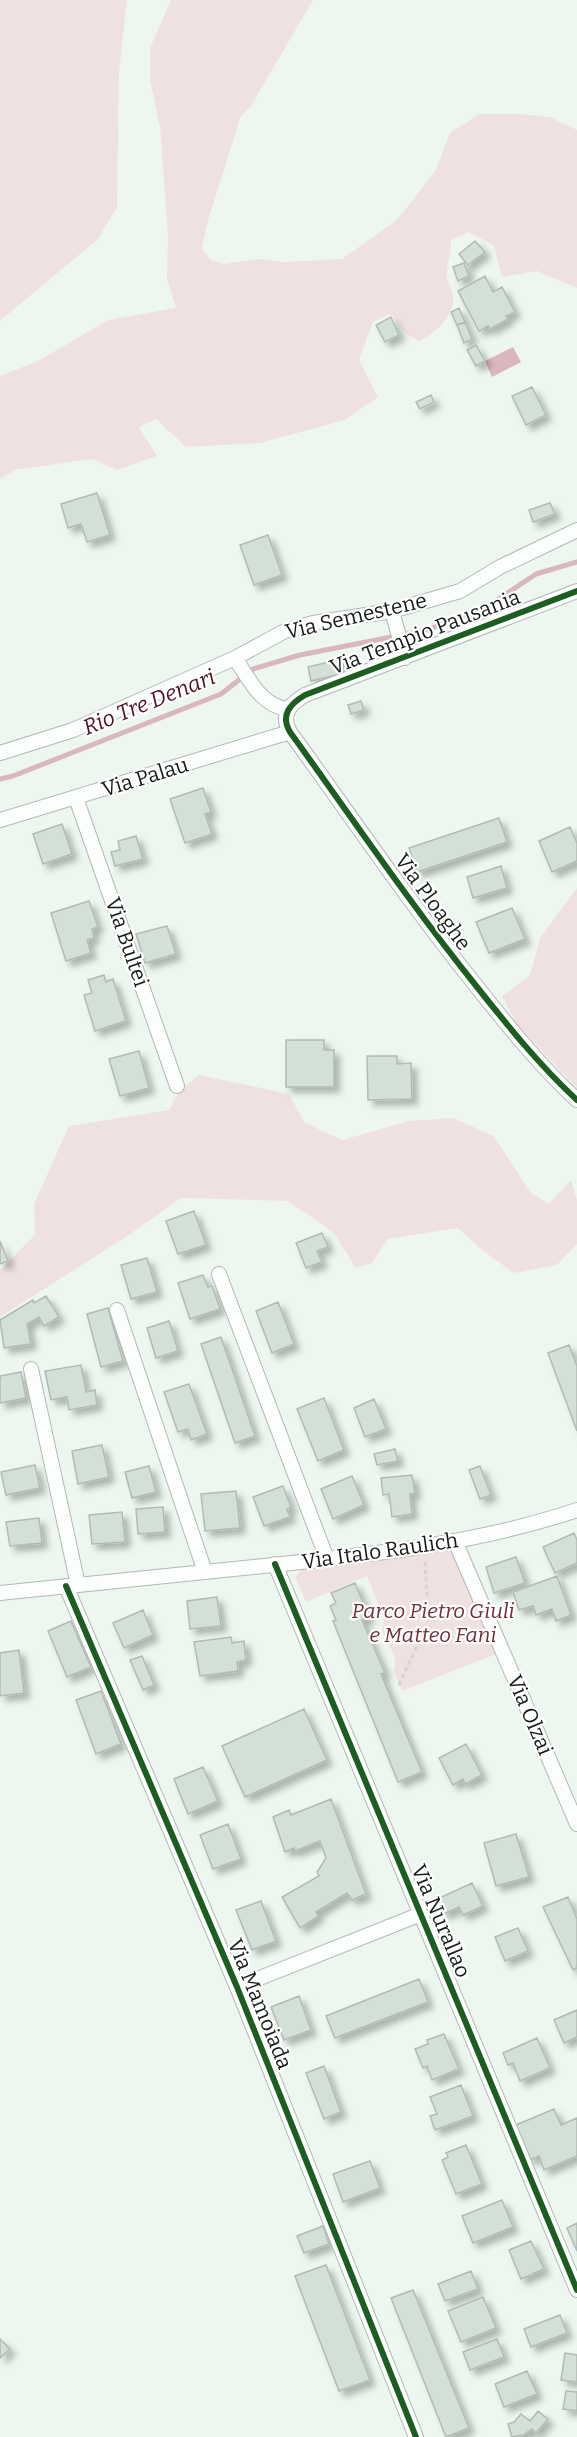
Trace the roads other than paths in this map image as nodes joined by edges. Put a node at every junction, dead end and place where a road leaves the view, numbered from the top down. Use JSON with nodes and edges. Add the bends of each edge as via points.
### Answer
{"nodes":[{"id":1,"x":577,"y":530,"type":"edge"},
{"id":2,"x":577,"y":591,"type":"edge"},
{"id":3,"x":392,"y":611,"type":"junction"},
{"id":4,"x":235,"y":658,"type":"junction"},
{"id":5,"x":405,"y":658,"type":"junction"},
{"id":6,"x":288,"y":709,"type":"junction"},
{"id":7,"x":290,"y":732,"type":"junction"},
{"id":8,"x":0,"y":753,"type":"edge"},
{"id":9,"x":76,"y":798,"type":"junction"},
{"id":10,"x":0,"y":820,"type":"edge"},
{"id":11,"x":177,"y":1086,"type":"dead end"},
{"id":12,"x":577,"y":1100,"type":"edge"},
{"id":13,"x":219,"y":1274,"type":"dead end"},
{"id":14,"x":117,"y":1310,"type":"dead end"},
{"id":15,"x":31,"y":1370,"type":"dead end"},
{"id":16,"x":577,"y":1511,"type":"edge"},
{"id":17,"x":455,"y":1541,"type":"junction"},
{"id":18,"x":327,"y":1559,"type":"junction"},
{"id":19,"x":275,"y":1564,"type":"junction"},
{"id":20,"x":205,"y":1572,"type":"junction"},
{"id":21,"x":72,"y":1585,"type":"junction"},
{"id":22,"x":0,"y":1593,"type":"edge"},
{"id":23,"x":577,"y":1824,"type":"edge"},
{"id":24,"x":421,"y":1914,"type":"junction"},
{"id":25,"x":237,"y":1988,"type":"junction"},
{"id":26,"x":577,"y":2290,"type":"edge"},
{"id":27,"x":416,"y":2437,"type":"edge"}],
"edges":[{"from":1,"to":3,"type":"street","name":"Via Semestene","via":[[460,591]]},
{"from":2,"to":5,"type":"street","name":"Via Tempio Pausania"},
{"from":3,"to":4,"type":"street","name":"Via Semestene","via":[[295,627]]},
{"from":3,"to":5,"type":"street"},
{"from":4,"to":6,"type":"street","via":[[262,698]]},
{"from":4,"to":8,"type":"street","name":"Via Semestene","via":[[74,730]]},
{"from":5,"to":6,"type":"street","name":"Via Tempio Pausania","via":[[305,695]]},
{"from":6,"to":7,"type":"street","via":[[286,722]]},
{"from":7,"to":9,"type":"street","name":"Via Palau"},
{"from":7,"to":12,"type":"street","name":"Via Ploaghe","via":[[465,972],[537,1059]]},
{"from":9,"to":10,"type":"street","name":"Via Palau"},
{"from":9,"to":11,"type":"street","name":"Via Bultei"},
{"from":13,"to":18,"type":"street"},
{"from":14,"to":20,"type":"street"},
{"from":15,"to":21,"type":"street","name":"Via Mamoiada"},
{"from":16,"to":17,"type":"street","name":"Via Italo Raulich"},
{"from":17,"to":18,"type":"street","name":"Via Italo Raulich"},
{"from":17,"to":23,"type":"street","name":"Via Olzai"},
{"from":18,"to":19,"type":"street","name":"Via Italo Raulich"},
{"from":19,"to":20,"type":"street","name":"Via Italo Raulich"},
{"from":19,"to":24,"type":"street","name":"Via Nurallao"},
{"from":20,"to":21,"type":"street","name":"Via Italo Raulich"},
{"from":21,"to":22,"type":"street","name":"Via Italo Raulich"},
{"from":21,"to":25,"type":"street","name":"Via Mamoiada"},
{"from":24,"to":25,"type":"street"},
{"from":24,"to":26,"type":"street","name":"Via Nurallao"},
{"from":25,"to":27,"type":"street","name":"Via Mamoiada"}]}
